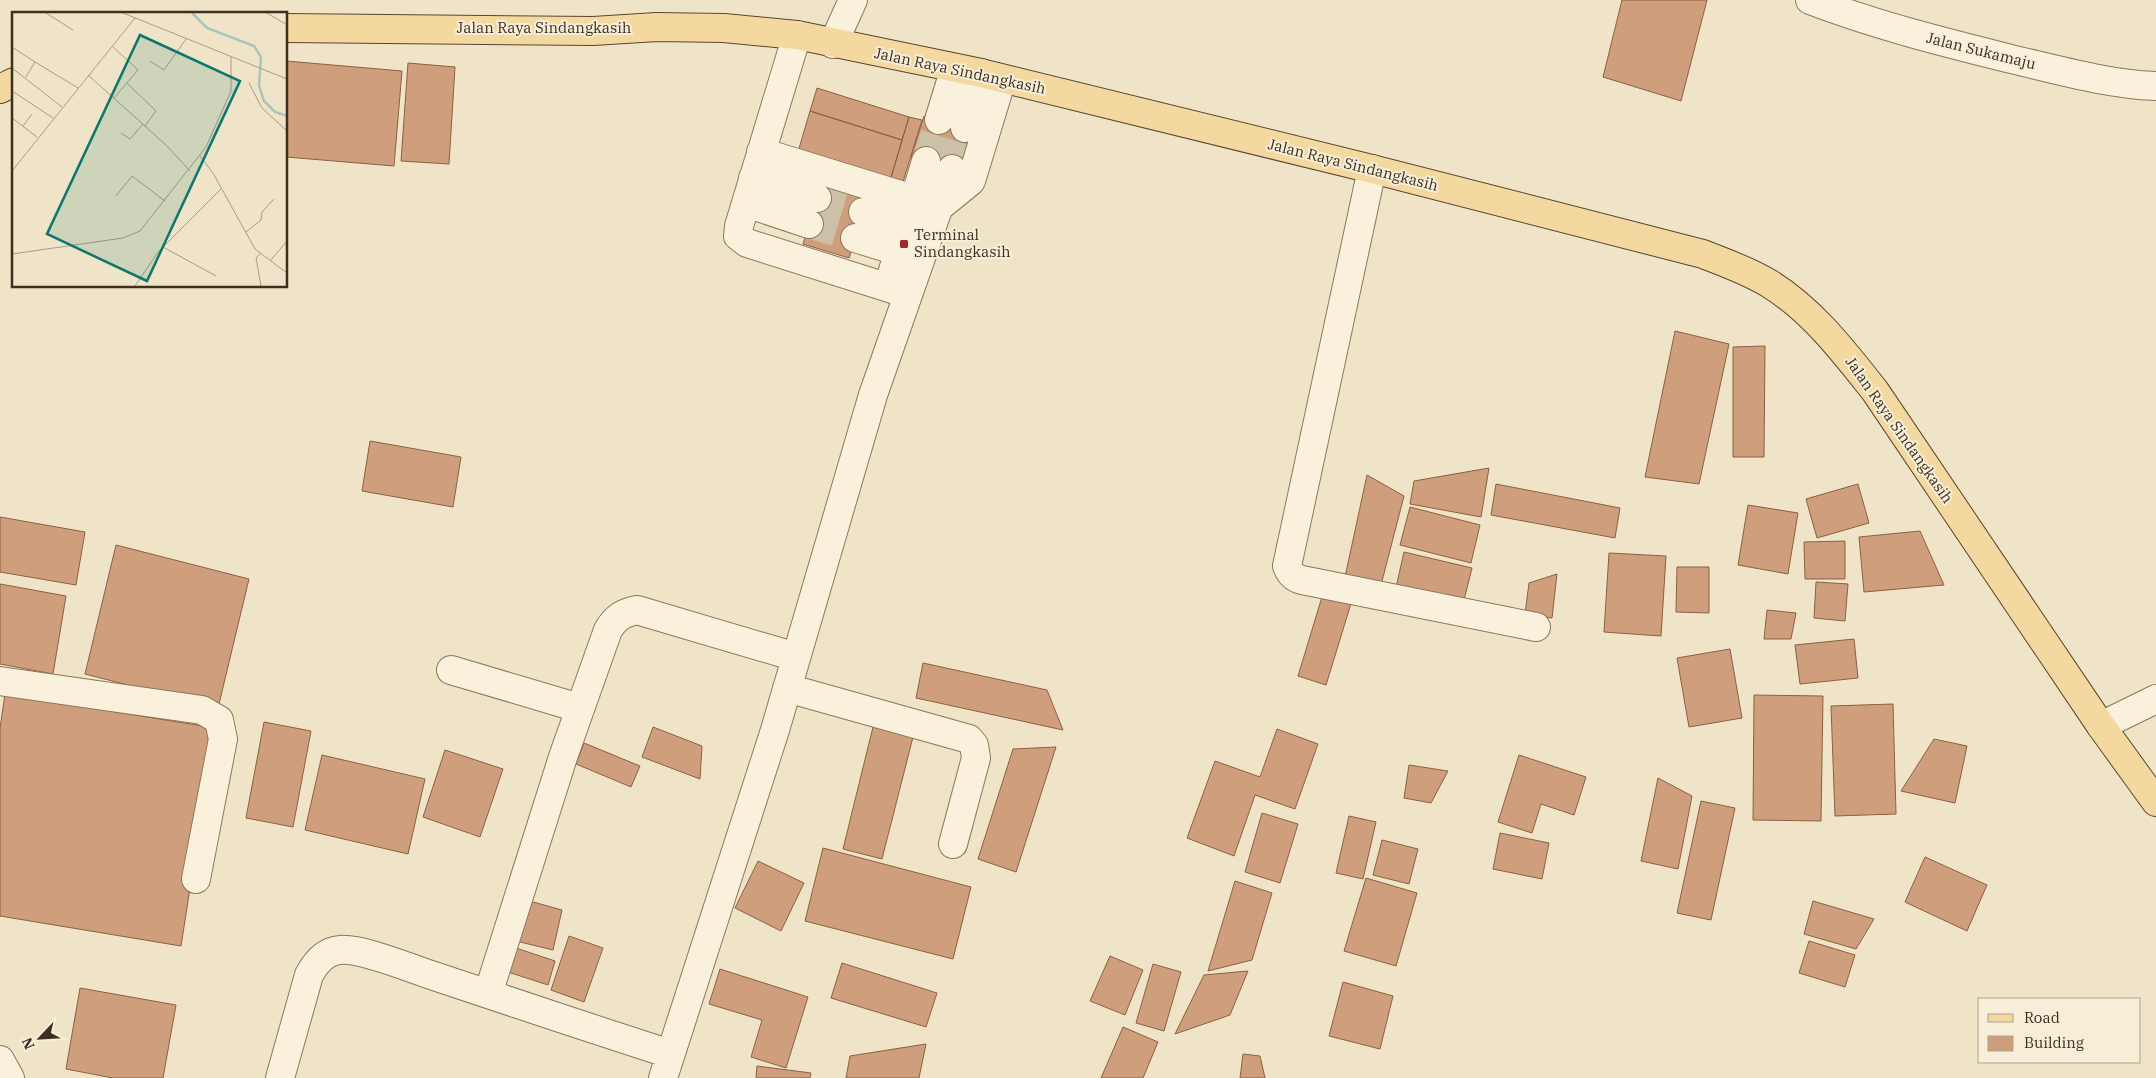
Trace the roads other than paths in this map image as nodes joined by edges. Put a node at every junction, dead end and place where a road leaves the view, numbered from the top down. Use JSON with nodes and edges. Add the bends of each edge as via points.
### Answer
{"nodes":[{"id":1,"x":852,"y":0,"type":"edge"},
{"id":2,"x":1810,"y":0,"type":"edge"},
{"id":3,"x":288,"y":28,"type":"edge"},
{"id":4,"x":797,"y":35,"type":"junction"},
{"id":5,"x":833,"y":44,"type":"junction"},
{"id":6,"x":955,"y":68,"type":"junction"},
{"id":7,"x":992,"y":76,"type":"junction"},
{"id":8,"x":12,"y":83,"type":"edge"},
{"id":9,"x":2156,"y":86,"type":"edge"},
{"id":10,"x":0,"y":89,"type":"edge"},
{"id":11,"x":761,"y":152,"type":"junction"},
{"id":12,"x":926,"y":161,"type":"tunnel mouth"},
{"id":13,"x":952,"y":169,"type":"tunnel mouth"},
{"id":14,"x":1372,"y":169,"type":"junction"},
{"id":15,"x":753,"y":178,"type":"junction"},
{"id":16,"x":817,"y":198,"type":"tunnel mouth"},
{"id":17,"x":746,"y":204,"type":"junction"},
{"id":18,"x":923,"y":216,"type":"junction"},
{"id":19,"x":810,"y":224,"type":"tunnel mouth"},
{"id":20,"x":903,"y":275,"type":"junction"},
{"id":21,"x":1536,"y":627,"type":"dead end"},
{"id":22,"x":796,"y":657,"type":"junction"},
{"id":23,"x":451,"y":670,"type":"dead end"},
{"id":24,"x":0,"y":681,"type":"edge"},
{"id":25,"x":787,"y":688,"type":"junction"},
{"id":26,"x":2156,"y":699,"type":"edge"},
{"id":27,"x":579,"y":708,"type":"junction"},
{"id":28,"x":2101,"y":726,"type":"junction"},
{"id":29,"x":2156,"y":802,"type":"edge"},
{"id":30,"x":953,"y":844,"type":"dead end"},
{"id":31,"x":196,"y":879,"type":"dead end"},
{"id":32,"x":488,"y":994,"type":"junction"},
{"id":33,"x":0,"y":1060,"type":"edge"},
{"id":34,"x":667,"y":1066,"type":"edge"},
{"id":35,"x":10,"y":1078,"type":"edge"},
{"id":36,"x":280,"y":1078,"type":"edge"}],
"edges":[{"from":1,"to":5,"type":"street"},
{"from":2,"to":9,"type":"street","name":"Jalan Sukamaju","via":[[1857,18],[1946,43],[2071,74]]},
{"from":3,"to":4,"type":"main road","name":"Jalan Raya Sindangkasih","via":[[593,31],[657,27],[724,28]]},
{"from":4,"to":5,"type":"main road","name":"Jalan Raya Sindangkasih"},
{"from":4,"to":11,"type":"street"},
{"from":5,"to":6,"type":"main road","name":"Jalan Raya Sindangkasih"},
{"from":6,"to":7,"type":"main road","name":"Jalan Raya Sindangkasih"},
{"from":6,"to":7,"type":"street","via":[[952,124]]},
{"from":7,"to":14,"type":"main road","name":"Jalan Raya Sindangkasih"},
{"from":7,"to":18,"type":"street","via":[[971,181]]},
{"from":8,"to":10,"type":"main road"},
{"from":11,"to":15,"type":"street"},
{"from":11,"to":18,"type":"street"},
{"from":12,"to":18,"type":"street"},
{"from":13,"to":18,"type":"street"},
{"from":14,"to":21,"type":"street","via":[[1287,566],[1296,578],[1302,580]]},
{"from":14,"to":28,"type":"main road","name":"Jalan Raya Sindangkasih","via":[[1703,254],[1770,285],[1807,312],[1841,348],[1875,392]]},
{"from":15,"to":16,"type":"street"},
{"from":15,"to":17,"type":"street"},
{"from":17,"to":19,"type":"street"},
{"from":17,"to":20,"type":"street","via":[[738,236],[747,244]]},
{"from":18,"to":20,"type":"street"},
{"from":18,"to":20,"type":"street","via":[[859,225]]},
{"from":20,"to":22,"type":"street","via":[[873,395]]},
{"from":22,"to":25,"type":"street"},
{"from":22,"to":27,"type":"street","via":[[637,610],[624,613],[608,630]]},
{"from":23,"to":27,"type":"street"},
{"from":24,"to":31,"type":"street","via":[[202,710],[219,720],[223,739]]},
{"from":25,"to":30,"type":"street","via":[[969,738],[976,758]]},
{"from":25,"to":34,"type":"street"},
{"from":26,"to":28,"type":"street"},
{"from":27,"to":32,"type":"street"},
{"from":28,"to":29,"type":"main road","name":"Jalan Raya Sindangkasih"},
{"from":32,"to":34,"type":"street"},
{"from":32,"to":36,"type":"street","via":[[356,951],[340,950],[326,954],[309,974]]},
{"from":33,"to":35,"type":"street"}]}
